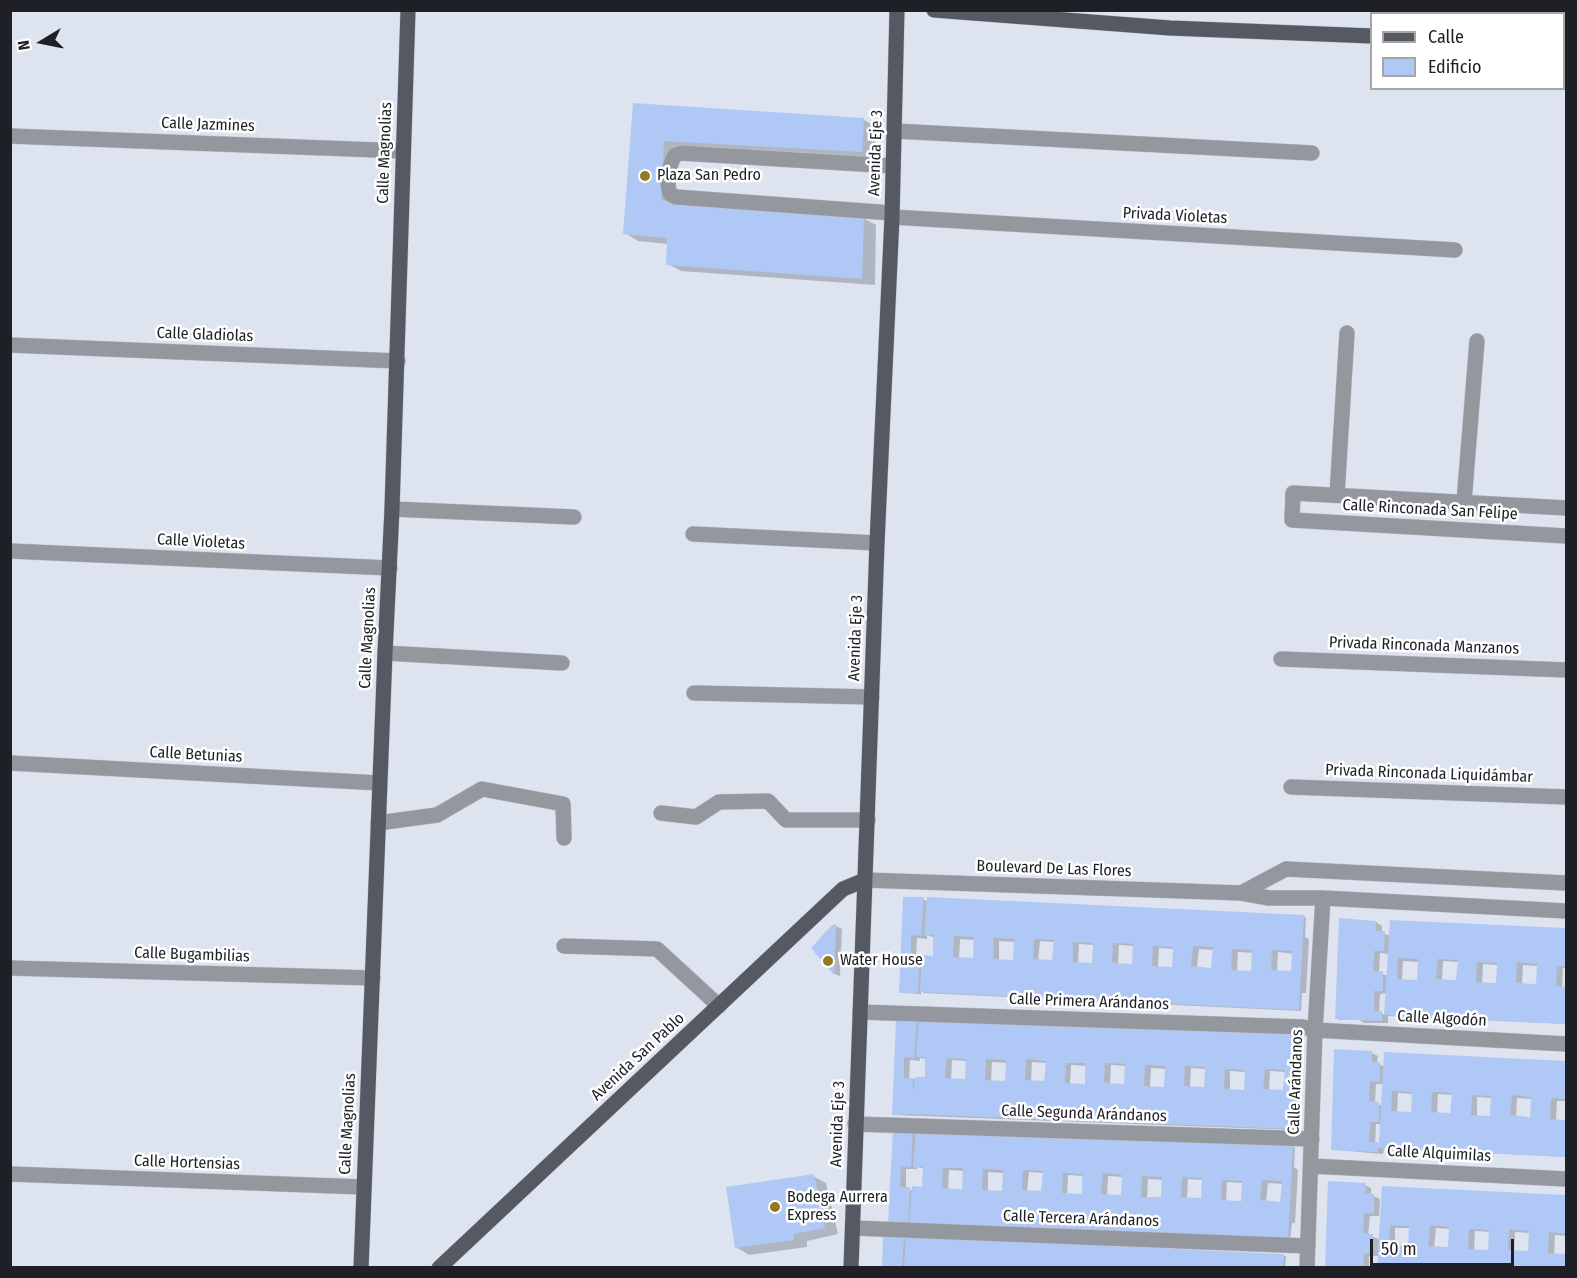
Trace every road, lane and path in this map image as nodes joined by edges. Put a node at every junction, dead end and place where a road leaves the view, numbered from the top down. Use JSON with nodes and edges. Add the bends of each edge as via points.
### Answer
{"nodes":[{"id":1,"x":408,"y":10,"type":"edge"},
{"id":2,"x":897,"y":10,"type":"edge"},
{"id":3,"x":934,"y":10,"type":"edge"},
{"id":4,"x":1429,"y":10,"type":"edge"},
{"id":5,"x":1454,"y":12,"type":"edge"},
{"id":6,"x":1370,"y":36,"type":"edge"},
{"id":7,"x":895,"y":131,"type":"junction"},
{"id":8,"x":10,"y":136,"type":"edge"},
{"id":9,"x":404,"y":151,"type":"junction"},
{"id":10,"x":1312,"y":153,"type":"dead end"},
{"id":11,"x":893,"y":166,"type":"junction"},
{"id":12,"x":892,"y":215,"type":"junction"},
{"id":13,"x":1455,"y":250,"type":"dead end"},
{"id":14,"x":1347,"y":333,"type":"dead end"},
{"id":15,"x":1477,"y":341,"type":"dead end"},
{"id":16,"x":10,"y":345,"type":"edge"},
{"id":17,"x":398,"y":361,"type":"junction"},
{"id":18,"x":1337,"y":495,"type":"junction"},
{"id":19,"x":1464,"y":502,"type":"junction"},
{"id":20,"x":1566,"y":508,"type":"edge"},
{"id":21,"x":392,"y":509,"type":"junction"},
{"id":22,"x":574,"y":517,"type":"dead end"},
{"id":23,"x":693,"y":534,"type":"dead end"},
{"id":24,"x":1566,"y":536,"type":"edge"},
{"id":25,"x":877,"y":543,"type":"junction"},
{"id":26,"x":10,"y":551,"type":"edge"},
{"id":27,"x":390,"y":568,"type":"junction"},
{"id":28,"x":385,"y":654,"type":"junction"},
{"id":29,"x":1281,"y":658,"type":"dead end"},
{"id":30,"x":562,"y":663,"type":"dead end"},
{"id":31,"x":1566,"y":670,"type":"edge"},
{"id":32,"x":694,"y":693,"type":"dead end"},
{"id":33,"x":872,"y":697,"type":"junction"},
{"id":34,"x":10,"y":762,"type":"edge"},
{"id":35,"x":379,"y":783,"type":"junction"},
{"id":36,"x":1291,"y":787,"type":"dead end"},
{"id":37,"x":1566,"y":798,"type":"edge"},
{"id":38,"x":661,"y":813,"type":"dead end"},
{"id":39,"x":868,"y":820,"type":"junction"},
{"id":40,"x":378,"y":823,"type":"junction"},
{"id":41,"x":564,"y":838,"type":"dead end"},
{"id":42,"x":865,"y":880,"type":"junction"},
{"id":43,"x":1566,"y":883,"type":"edge"},
{"id":44,"x":1240,"y":893,"type":"junction"},
{"id":45,"x":1323,"y":898,"type":"junction"},
{"id":46,"x":1566,"y":911,"type":"edge"},
{"id":47,"x":564,"y":946,"type":"dead end"},
{"id":48,"x":10,"y":968,"type":"edge"},
{"id":49,"x":374,"y":978,"type":"junction"},
{"id":50,"x":719,"y":1006,"type":"junction"},
{"id":51,"x":861,"y":1012,"type":"junction"},
{"id":52,"x":1315,"y":1030,"type":"junction"},
{"id":53,"x":1566,"y":1044,"type":"edge"},
{"id":54,"x":855,"y":1124,"type":"junction"},
{"id":55,"x":1312,"y":1139,"type":"junction"},
{"id":56,"x":1311,"y":1166,"type":"junction"},
{"id":57,"x":10,"y":1174,"type":"edge"},
{"id":58,"x":1566,"y":1179,"type":"edge"},
{"id":59,"x":363,"y":1187,"type":"junction"},
{"id":60,"x":853,"y":1228,"type":"junction"},
{"id":61,"x":1308,"y":1246,"type":"junction"},
{"id":62,"x":361,"y":1268,"type":"edge"},
{"id":63,"x":439,"y":1268,"type":"edge"},
{"id":64,"x":851,"y":1268,"type":"edge"},
{"id":65,"x":1307,"y":1268,"type":"edge"}],
"edges":[{"from":1,"to":9,"type":"main road","name":"Calle Magnolias"},
{"from":2,"to":7,"type":"main road","name":"Avenida Eje 3"},
{"from":3,"to":6,"type":"main road","via":[[1170,28]]},
{"from":4,"to":5,"type":"main road"},
{"from":7,"to":10,"type":"street"},
{"from":7,"to":11,"type":"main road","name":"Avenida Eje 3"},
{"from":8,"to":9,"type":"street","name":"Calle Jazmines"},
{"from":9,"to":17,"type":"main road","name":"Calle Magnolias"},
{"from":11,"to":12,"type":"main road","name":"Avenida Eje 3"},
{"from":11,"to":12,"type":"street","name":"Privada Violetas","via":[[681,153],[672,160],[668,188],[676,197]]},
{"from":12,"to":13,"type":"street","name":"Privada Violetas"},
{"from":12,"to":25,"type":"main road","name":"Avenida Eje 3"},
{"from":14,"to":18,"type":"street"},
{"from":15,"to":19,"type":"street"},
{"from":16,"to":17,"type":"street","name":"Calle Gladiolas"},
{"from":17,"to":21,"type":"main road","name":"Calle Magnolias"},
{"from":18,"to":19,"type":"street","name":"Calle Rinconada San Felipe"},
{"from":18,"to":24,"type":"street","name":"Calle Rinconada San Felipe","via":[[1293,493],[1292,520]]},
{"from":19,"to":20,"type":"street","name":"Calle Rinconada San Felipe"},
{"from":21,"to":22,"type":"street"},
{"from":21,"to":27,"type":"main road","name":"Calle Magnolias"},
{"from":23,"to":25,"type":"street"},
{"from":25,"to":33,"type":"main road","name":"Avenida Eje 3"},
{"from":26,"to":27,"type":"street","name":"Calle Violetas"},
{"from":27,"to":28,"type":"main road","name":"Calle Magnolias"},
{"from":28,"to":30,"type":"street"},
{"from":28,"to":35,"type":"main road","name":"Calle Magnolias"},
{"from":29,"to":31,"type":"street","name":"Privada Rinconada Manzanos"},
{"from":32,"to":33,"type":"street"},
{"from":33,"to":39,"type":"main road","name":"Avenida Eje 3"},
{"from":34,"to":35,"type":"street","name":"Calle Betunias"},
{"from":35,"to":40,"type":"main road","name":"Calle Magnolias"},
{"from":36,"to":37,"type":"street","name":"Privada Rinconada Liquidámbar"},
{"from":38,"to":39,"type":"street","via":[[696,817],[719,802],[768,801],[786,819]]},
{"from":39,"to":42,"type":"main road","name":"Avenida Eje 3"},
{"from":40,"to":41,"type":"street","via":[[437,815],[482,789],[562,804]]},
{"from":40,"to":49,"type":"main road","name":"Calle Magnolias"},
{"from":42,"to":44,"type":"street","name":"Boulevard De Las Flores"},
{"from":42,"to":50,"type":"main road","name":"Avenida San Pablo","via":[[843,889]]},
{"from":42,"to":51,"type":"main road","name":"Avenida Eje 3"},
{"from":43,"to":44,"type":"street","name":"Boulevard De Las Flores","via":[[1286,869]]},
{"from":44,"to":45,"type":"street","name":"Boulevard De Las Flores","via":[[1269,898]]},
{"from":45,"to":46,"type":"street","name":"Boulevard De Las Flores"},
{"from":45,"to":52,"type":"street","name":"Calle Arándanos"},
{"from":47,"to":50,"type":"street","via":[[657,949]]},
{"from":48,"to":49,"type":"street","name":"Calle Bugambilias"},
{"from":49,"to":59,"type":"main road","name":"Calle Magnolias"},
{"from":50,"to":63,"type":"main road","name":"Avenida San Pablo"},
{"from":51,"to":52,"type":"street","name":"Calle Primera Arándanos"},
{"from":51,"to":54,"type":"main road","name":"Avenida Eje 3"},
{"from":52,"to":53,"type":"street","name":"Calle Algodón"},
{"from":52,"to":55,"type":"street","name":"Calle Arándanos"},
{"from":54,"to":55,"type":"street","name":"Calle Segunda Arándanos"},
{"from":54,"to":60,"type":"main road","name":"Avenida Eje 3"},
{"from":55,"to":56,"type":"street","name":"Calle Arándanos"},
{"from":56,"to":58,"type":"street","name":"Calle Alquimilas"},
{"from":56,"to":61,"type":"street","name":"Calle Arándanos"},
{"from":57,"to":59,"type":"street","name":"Calle Hortensias"},
{"from":59,"to":62,"type":"main road","name":"Calle Magnolias"},
{"from":60,"to":61,"type":"street","name":"Calle Tercera Arándanos"},
{"from":60,"to":64,"type":"main road","name":"Avenida Eje 3"},
{"from":61,"to":65,"type":"street","name":"Calle Arándanos"}]}
